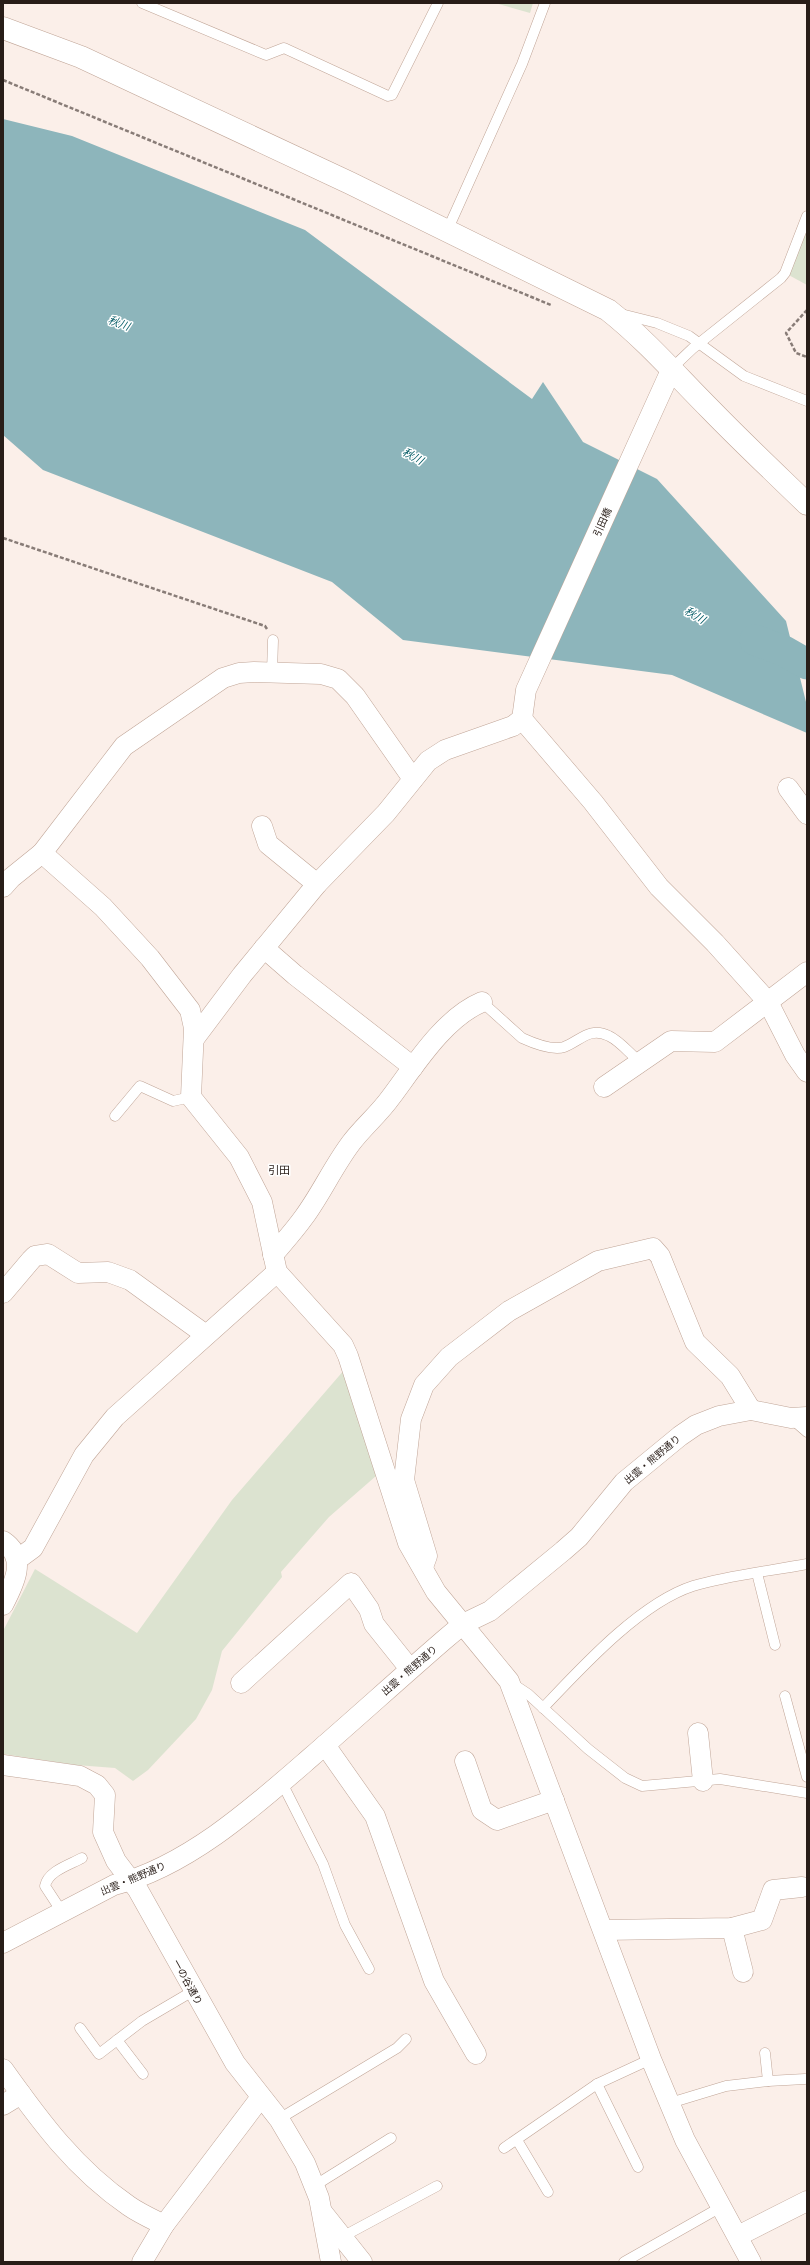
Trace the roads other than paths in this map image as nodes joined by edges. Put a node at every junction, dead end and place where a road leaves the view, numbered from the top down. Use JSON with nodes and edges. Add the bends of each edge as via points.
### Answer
{"nodes":[{"id":1,"x":142,"y":3,"type":"edge"},
{"id":2,"x":438,"y":3,"type":"edge"},
{"id":3,"x":545,"y":3,"type":"edge"},
{"id":4,"x":3,"y":28,"type":"edge"},
{"id":5,"x":807,"y":216,"type":"edge"},
{"id":6,"x":447,"y":231,"type":"junction"},
{"id":7,"x":608,"y":310,"type":"junction"},
{"id":8,"x":701,"y":343,"type":"junction"},
{"id":9,"x":668,"y":376,"type":"junction"},
{"id":10,"x":807,"y":401,"type":"edge"},
{"id":11,"x":807,"y":504,"type":"edge"},
{"id":12,"x":273,"y":640,"type":"road end"},
{"id":13,"x":272,"y":673,"type":"junction"},
{"id":14,"x":522,"y":719,"type":"junction"},
{"id":15,"x":412,"y":779,"type":"junction"},
{"id":16,"x":788,"y":788,"type":"dead end"},
{"id":17,"x":807,"y":814,"type":"edge"},
{"id":18,"x":262,"y":826,"type":"dead end"},
{"id":19,"x":42,"y":853,"type":"junction"},
{"id":20,"x":6,"y":880,"type":"edge"},
{"id":21,"x":317,"y":884,"type":"junction"},
{"id":22,"x":264,"y":948,"type":"junction"},
{"id":23,"x":807,"y":972,"type":"edge"},
{"id":24,"x":482,"y":1002,"type":"joint"},
{"id":25,"x":768,"y":1002,"type":"junction"},
{"id":26,"x":194,"y":1039,"type":"junction"},
{"id":27,"x":640,"y":1062,"type":"junction"},
{"id":28,"x":413,"y":1067,"type":"junction"},
{"id":29,"x":807,"y":1072,"type":"edge"},
{"id":30,"x":604,"y":1087,"type":"dead end"},
{"id":31,"x":191,"y":1097,"type":"junction"},
{"id":32,"x":115,"y":1116,"type":"dead end"},
{"id":33,"x":275,"y":1264,"type":"junction"},
{"id":34,"x":3,"y":1293,"type":"edge"},
{"id":35,"x":206,"y":1335,"type":"junction"},
{"id":36,"x":751,"y":1410,"type":"junction"},
{"id":37,"x":799,"y":1418,"type":"edge"},
{"id":38,"x":807,"y":1432,"type":"edge"},
{"id":39,"x":3,"y":1541,"type":"edge"},
{"id":40,"x":18,"y":1559,"type":"junction"},
{"id":41,"x":807,"y":1564,"type":"edge"},
{"id":42,"x":422,"y":1569,"type":"junction"},
{"id":43,"x":757,"y":1573,"type":"junction"},
{"id":44,"x":3,"y":1605,"type":"edge"},
{"id":45,"x":463,"y":1624,"type":"junction"},
{"id":46,"x":775,"y":1645,"type":"dead end"},
{"id":47,"x":410,"y":1668,"type":"junction"},
{"id":48,"x":509,"y":1681,"type":"junction"},
{"id":49,"x":241,"y":1683,"type":"dead end"},
{"id":50,"x":785,"y":1696,"type":"dead end"},
{"id":51,"x":543,"y":1708,"type":"junction"},
{"id":52,"x":698,"y":1733,"type":"dead end"},
{"id":53,"x":325,"y":1745,"type":"junction"},
{"id":54,"x":465,"y":1761,"type":"dead end"},
{"id":55,"x":3,"y":1765,"type":"edge"},
{"id":56,"x":807,"y":1778,"type":"edge"},
{"id":57,"x":703,"y":1781,"type":"junction"},
{"id":58,"x":282,"y":1783,"type":"junction"},
{"id":59,"x":807,"y":1793,"type":"edge"},
{"id":60,"x":554,"y":1800,"type":"junction"},
{"id":61,"x":82,"y":1858,"type":"dead end"},
{"id":62,"x":131,"y":1880,"type":"junction"},
{"id":63,"x":802,"y":1887,"type":"dead end"},
{"id":64,"x":62,"y":1912,"type":"junction"},
{"id":65,"x":732,"y":1928,"type":"junction"},
{"id":66,"x":604,"y":1930,"type":"junction"},
{"id":67,"x":3,"y":1943,"type":"edge"},
{"id":68,"x":369,"y":1969,"type":"dead end"},
{"id":69,"x":742,"y":1972,"type":"dead end"},
{"id":70,"x":193,"y":1990,"type":"junction"},
{"id":71,"x":80,"y":2028,"type":"dead end"},
{"id":72,"x":406,"y":2039,"type":"dead end"},
{"id":73,"x":117,"y":2040,"type":"junction"},
{"id":74,"x":765,"y":2053,"type":"dead end"},
{"id":75,"x":476,"y":2054,"type":"dead end"},
{"id":76,"x":651,"y":2059,"type":"junction"},
{"id":77,"x":3,"y":2069,"type":"edge"},
{"id":78,"x":143,"y":2074,"type":"dead end"},
{"id":79,"x":805,"y":2079,"type":"dead end"},
{"id":80,"x":768,"y":2081,"type":"junction"},
{"id":81,"x":597,"y":2084,"type":"junction"},
{"id":82,"x":21,"y":2094,"type":"junction"},
{"id":83,"x":261,"y":2097,"type":"junction"},
{"id":84,"x":670,"y":2103,"type":"junction"},
{"id":85,"x":3,"y":2105,"type":"edge"},
{"id":86,"x":279,"y":2119,"type":"junction"},
{"id":87,"x":391,"y":2138,"type":"dead end"},
{"id":88,"x":517,"y":2140,"type":"junction"},
{"id":89,"x":504,"y":2148,"type":"dead end"},
{"id":90,"x":638,"y":2167,"type":"dead end"},
{"id":91,"x":314,"y":2186,"type":"junction"},
{"id":92,"x":436,"y":2186,"type":"dead end"},
{"id":93,"x":548,"y":2192,"type":"dead end"},
{"id":94,"x":807,"y":2201,"type":"edge"},
{"id":95,"x":721,"y":2207,"type":"junction"},
{"id":96,"x":323,"y":2213,"type":"junction"},
{"id":97,"x":164,"y":2225,"type":"junction"},
{"id":98,"x":738,"y":2236,"type":"junction"},
{"id":99,"x":342,"y":2237,"type":"junction"},
{"id":100,"x":142,"y":2262,"type":"edge"},
{"id":101,"x":331,"y":2262,"type":"edge"},
{"id":102,"x":362,"y":2262,"type":"edge"},
{"id":103,"x":624,"y":2262,"type":"edge"},
{"id":104,"x":751,"y":2262,"type":"edge"}],
"edges":[{"from":1,"to":2,"type":"lane","via":[[266,55],[284,48],[388,96],[392,95]]},
{"from":3,"to":6,"type":"lane","via":[[522,64]]},
{"from":4,"to":6,"type":"street","via":[[81,57]]},
{"from":5,"to":8,"type":"lane","via":[[781,278]]},
{"from":6,"to":7,"type":"street","via":[[574,291]]},
{"from":7,"to":8,"type":"lane","via":[[657,323]]},
{"from":7,"to":9,"type":"street","via":[[628,326]]},
{"from":8,"to":9,"type":"lane"},
{"from":8,"to":10,"type":"lane","via":[[744,376]]},
{"from":9,"to":11,"type":"street","via":[[710,409]]},
{"from":9,"to":14,"type":"street","name":"引田橋","via":[[526,690]]},
{"from":12,"to":13,"type":"lane"},
{"from":13,"to":15,"type":"street","via":[[321,674],[338,679],[355,696]]},
{"from":13,"to":19,"type":"street","via":[[239,673],[223,678],[124,746]]},
{"from":14,"to":15,"type":"street","via":[[513,726],[445,750],[428,762]]},
{"from":14,"to":25,"type":"street","via":[[573,778],[659,887],[716,943]]},
{"from":15,"to":21,"type":"street","via":[[386,813]]},
{"from":16,"to":17,"type":"street"},
{"from":18,"to":21,"type":"street","via":[[268,844]]},
{"from":19,"to":20,"type":"street"},
{"from":19,"to":26,"type":"street","via":[[103,907],[150,958],[190,1010]]},
{"from":21,"to":22,"type":"street"},
{"from":22,"to":26,"type":"street"},
{"from":22,"to":28,"type":"street","via":[[295,976]]},
{"from":23,"to":25,"type":"street"},
{"from":24,"to":27,"type":"lane","via":[[522,1038],[530,1042],[555,1048],[564,1047],[590,1032],[596,1032],[610,1036]]},
{"from":24,"to":28,"type":"street","via":[[467,1008]]},
{"from":25,"to":27,"type":"street","via":[[715,1042],[671,1041]]},
{"from":25,"to":29,"type":"street","via":[[795,1055]]},
{"from":26,"to":31,"type":"street"},
{"from":27,"to":30,"type":"street"},
{"from":28,"to":33,"type":"street","via":[[334,1166]]},
{"from":31,"to":32,"type":"lane","via":[[173,1101],[140,1086]]},
{"from":31,"to":33,"type":"street","via":[[239,1157],[262,1202]]},
{"from":33,"to":35,"type":"street"},
{"from":33,"to":42,"type":"street","via":[[342,1345],[348,1356],[408,1543]]},
{"from":34,"to":35,"type":"street","via":[[31,1260],[36,1256],[48,1254],[78,1273],[108,1272],[130,1280]]},
{"from":35,"to":40,"type":"street","via":[[101,1432],[84,1455],[33,1548]]},
{"from":36,"to":37,"type":"street","name":"出雲・熊野通り"},
{"from":36,"to":42,"type":"street","via":[[730,1376],[694,1342],[660,1256],[653,1248],[598,1261],[509,1311],[449,1357],[424,1385],[411,1419],[404,1480],[427,1556]]},
{"from":36,"to":45,"type":"street","name":"出雲・熊野通り","via":[[720,1416],[696,1425],[680,1436],[624,1482],[579,1537],[563,1552],[490,1611]]},
{"from":37,"to":38,"type":"lane"},
{"from":39,"to":40,"type":"street","via":[[11,1547]]},
{"from":40,"to":44,"type":"street","via":[[17,1573]]},
{"from":41,"to":43,"type":"lane"},
{"from":42,"to":45,"type":"street","via":[[436,1592]]},
{"from":43,"to":46,"type":"lane"},
{"from":43,"to":51,"type":"lane","via":[[692,1587],[653,1606],[595,1654]]},
{"from":45,"to":47,"type":"street","name":"出雲・熊野通り"},
{"from":45,"to":48,"type":"street"},
{"from":47,"to":49,"type":"street","via":[[374,1624],[369,1609],[351,1583]]},
{"from":47,"to":53,"type":"street","name":"出雲・熊野通り"},
{"from":48,"to":51,"type":"lane"},
{"from":48,"to":60,"type":"street"},
{"from":50,"to":56,"type":"lane"},
{"from":51,"to":57,"type":"lane","via":[[588,1749],[625,1778],[642,1786]]},
{"from":52,"to":57,"type":"street"},
{"from":53,"to":58,"type":"street","name":"出雲・熊野通り"},
{"from":53,"to":75,"type":"street","via":[[375,1816],[434,1981]]},
{"from":54,"to":60,"type":"street","via":[[482,1810],[497,1820]]},
{"from":55,"to":62,"type":"street","name":"一の谷通り","via":[[80,1776],[97,1785],[105,1796],[103,1832],[106,1842]]},
{"from":57,"to":59,"type":"lane","via":[[720,1779]]},
{"from":58,"to":62,"type":"street","name":"出雲・熊野通り","via":[[243,1816],[203,1842],[168,1864]]},
{"from":58,"to":68,"type":"lane","via":[[323,1864],[345,1925]]},
{"from":60,"to":66,"type":"street"},
{"from":61,"to":64,"type":"lane","via":[[48,1877],[46,1882],[45,1886]]},
{"from":62,"to":64,"type":"street","name":"出雲・熊野通り","via":[[114,1885]]},
{"from":62,"to":70,"type":"street","name":"一の谷通り"},
{"from":63,"to":65,"type":"street","via":[[773,1890],[762,1920]]},
{"from":64,"to":67,"type":"street","name":"出雲・熊野通り"},
{"from":65,"to":66,"type":"street"},
{"from":65,"to":69,"type":"street"},
{"from":66,"to":76,"type":"street"},
{"from":70,"to":73,"type":"lane","via":[[142,2021]]},
{"from":70,"to":83,"type":"street","name":"一の谷通り","via":[[235,2063]]},
{"from":71,"to":73,"type":"lane","via":[[99,2054]]},
{"from":72,"to":86,"type":"lane","via":[[397,2048]]},
{"from":73,"to":78,"type":"lane"},
{"from":74,"to":80,"type":"lane"},
{"from":76,"to":81,"type":"lane"},
{"from":76,"to":84,"type":"street"},
{"from":77,"to":82,"type":"street"},
{"from":79,"to":80,"type":"lane"},
{"from":80,"to":84,"type":"lane","via":[[726,2086]]},
{"from":81,"to":88,"type":"lane"},
{"from":81,"to":90,"type":"lane"},
{"from":82,"to":85,"type":"street"},
{"from":82,"to":97,"type":"street","via":[[58,2143],[82,2168],[129,2206]]},
{"from":83,"to":86,"type":"street","name":"一の谷通り"},
{"from":83,"to":97,"type":"street"},
{"from":84,"to":95,"type":"street","via":[[685,2140]]},
{"from":86,"to":91,"type":"street","name":"一の谷通り","via":[[305,2164]]},
{"from":87,"to":91,"type":"lane"},
{"from":88,"to":89,"type":"lane"},
{"from":88,"to":93,"type":"lane"},
{"from":91,"to":96,"type":"street","name":"一の谷通り"},
{"from":92,"to":99,"type":"lane"},
{"from":94,"to":98,"type":"street"},
{"from":95,"to":98,"type":"street"},
{"from":95,"to":103,"type":"lane"},
{"from":96,"to":99,"type":"street"},
{"from":96,"to":101,"type":"street","name":"一の谷通り"},
{"from":97,"to":100,"type":"street"},
{"from":98,"to":104,"type":"street"},
{"from":99,"to":102,"type":"street"}]}
